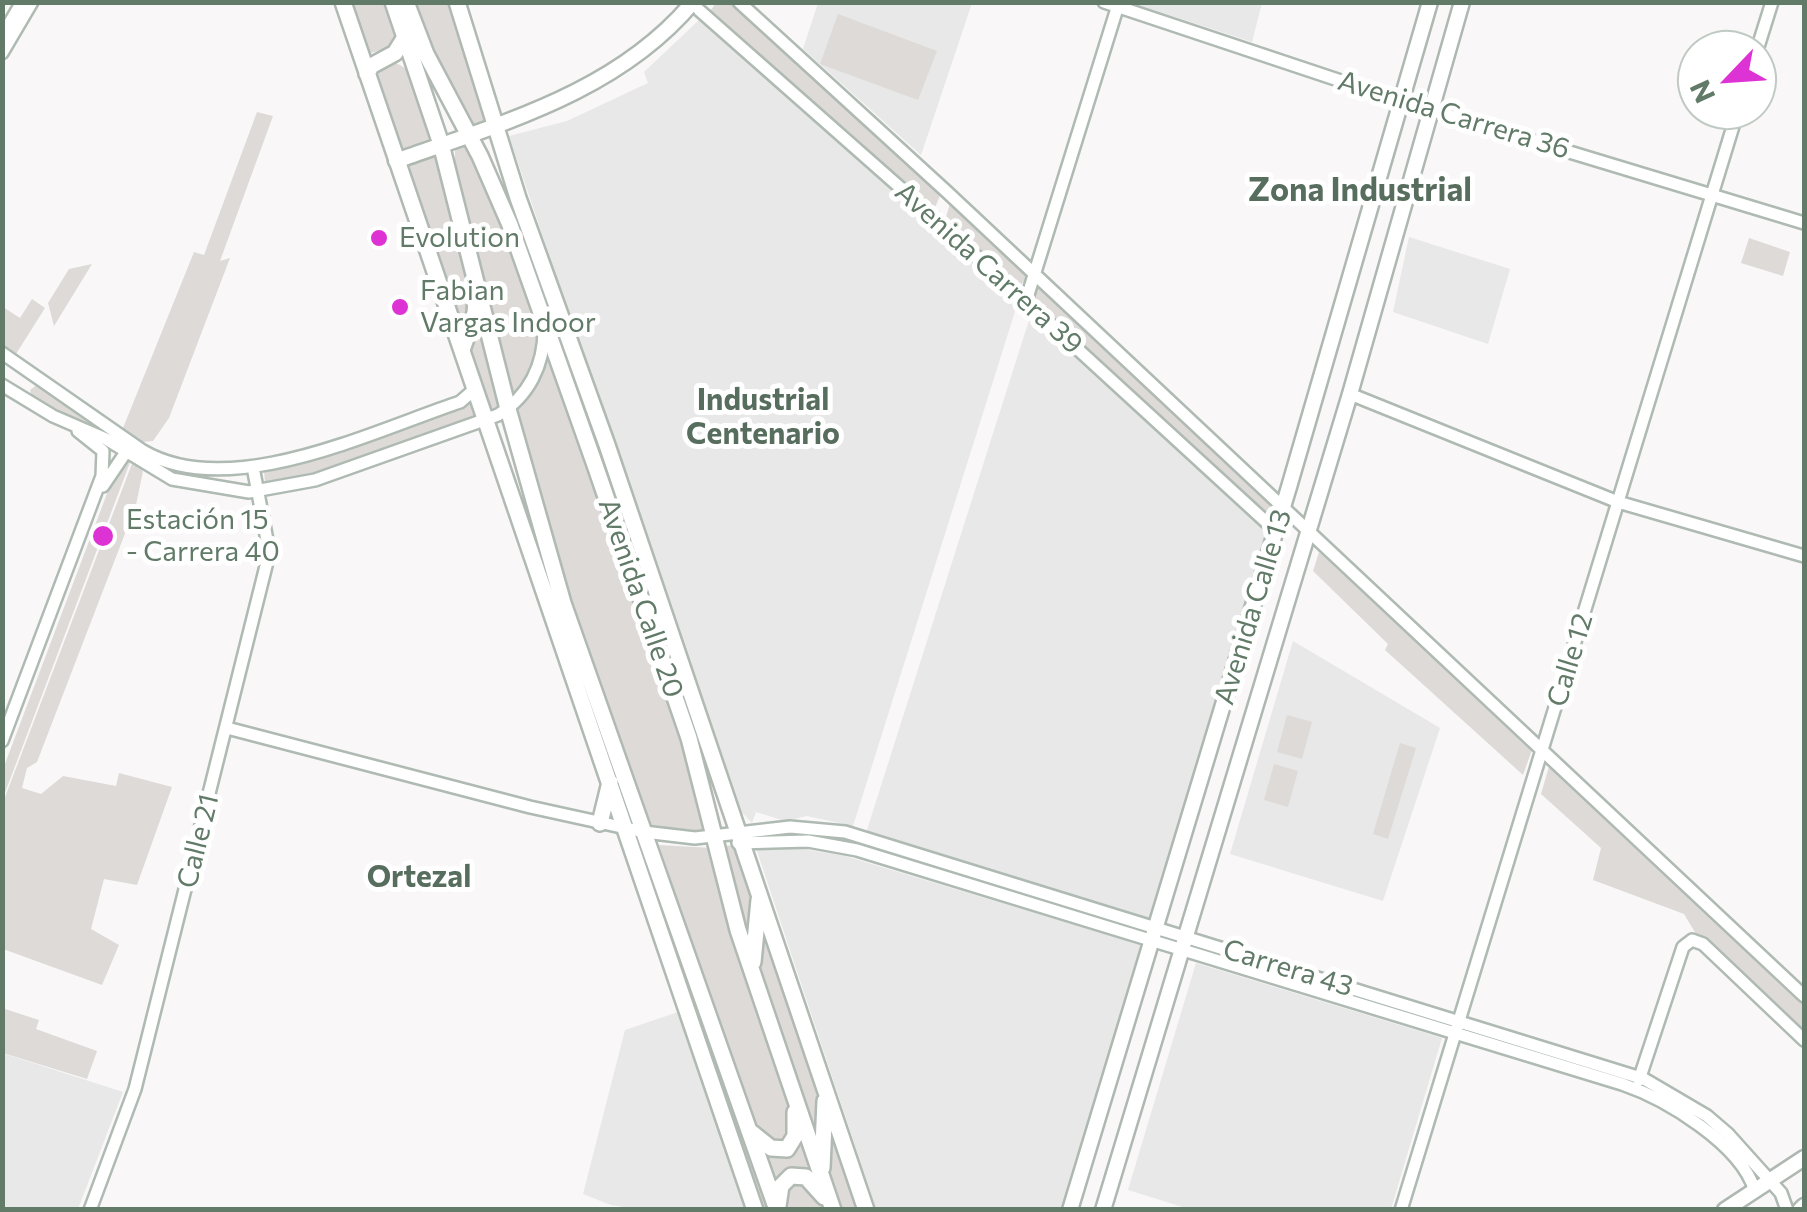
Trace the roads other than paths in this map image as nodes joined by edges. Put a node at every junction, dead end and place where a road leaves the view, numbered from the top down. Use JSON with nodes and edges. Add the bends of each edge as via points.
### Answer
{"nodes":[{"id":1,"x":22,"y":2,"type":"edge"},
{"id":2,"x":32,"y":2,"type":"edge"},
{"id":3,"x":343,"y":2,"type":"edge"},
{"id":4,"x":394,"y":2,"type":"edge"},
{"id":5,"x":406,"y":2,"type":"edge"},
{"id":6,"x":457,"y":2,"type":"edge"},
{"id":7,"x":739,"y":2,"type":"edge"},
{"id":8,"x":1104,"y":2,"type":"edge"},
{"id":9,"x":1430,"y":2,"type":"edge"},
{"id":10,"x":1462,"y":2,"type":"edge"},
{"id":11,"x":1772,"y":2,"type":"edge"},
{"id":12,"x":697,"y":5,"type":"edge"},
{"id":13,"x":1119,"y":5,"type":"edge"},
{"id":14,"x":1763,"y":30,"type":"edge"},
{"id":15,"x":2,"y":36,"type":"edge"},
{"id":16,"x":405,"y":37,"type":"junction"},
{"id":17,"x":2,"y":53,"type":"edge"},
{"id":18,"x":367,"y":74,"type":"junction"},
{"id":19,"x":1401,"y":100,"type":"junction"},
{"id":20,"x":1431,"y":110,"type":"junction"},
{"id":21,"x":498,"y":129,"type":"junction"},
{"id":22,"x":1732,"y":130,"type":"edge"},
{"id":23,"x":468,"y":134,"type":"junction"},
{"id":24,"x":442,"y":144,"type":"junction"},
{"id":25,"x":396,"y":161,"type":"junction"},
{"id":26,"x":1712,"y":195,"type":"junction"},
{"id":27,"x":1804,"y":223,"type":"edge"},
{"id":28,"x":510,"y":225,"type":"junction"},
{"id":29,"x":542,"y":266,"type":"junction"},
{"id":30,"x":1035,"y":274,"type":"junction"},
{"id":31,"x":477,"y":285,"type":"junction"},
{"id":32,"x":1026,"y":301,"type":"junction"},
{"id":33,"x":544,"y":322,"type":"junction"},
{"id":34,"x":462,"y":350,"type":"junction"},
{"id":35,"x":2,"y":353,"type":"edge"},
{"id":36,"x":575,"y":356,"type":"junction"},
{"id":37,"x":563,"y":375,"type":"junction"},
{"id":38,"x":2,"y":385,"type":"edge"},
{"id":39,"x":475,"y":389,"type":"junction"},
{"id":40,"x":1350,"y":394,"type":"junction"},
{"id":41,"x":508,"y":409,"type":"junction"},
{"id":42,"x":63,"y":420,"type":"junction"},
{"id":43,"x":486,"y":422,"type":"junction"},
{"id":44,"x":126,"y":452,"type":"junction"},
{"id":45,"x":253,"y":467,"type":"junction"},
{"id":46,"x":526,"y":474,"type":"junction"},
{"id":47,"x":507,"y":481,"type":"junction"},
{"id":48,"x":256,"y":492,"type":"junction"},
{"id":49,"x":96,"y":496,"type":"junction"},
{"id":50,"x":1618,"y":502,"type":"junction"},
{"id":51,"x":1283,"y":508,"type":"junction"},
{"id":52,"x":1276,"y":530,"type":"junction"},
{"id":53,"x":1308,"y":534,"type":"junction"},
{"id":54,"x":1804,"y":556,"type":"edge"},
{"id":55,"x":662,"y":654,"type":"junction"},
{"id":56,"x":680,"y":662,"type":"junction"},
{"id":57,"x":227,"y":728,"type":"junction"},
{"id":58,"x":2,"y":741,"type":"edge"},
{"id":59,"x":1542,"y":749,"type":"junction"},
{"id":60,"x":610,"y":782,"type":"junction"},
{"id":61,"x":600,"y":823,"type":"junction"},
{"id":62,"x":626,"y":829,"type":"junction"},
{"id":63,"x":716,"y":836,"type":"junction"},
{"id":64,"x":647,"y":839,"type":"junction"},
{"id":65,"x":741,"y":839,"type":"junction"},
{"id":66,"x":639,"y":867,"type":"junction"},
{"id":67,"x":760,"y":892,"type":"junction"},
{"id":68,"x":1153,"y":936,"type":"junction"},
{"id":69,"x":1183,"y":944,"type":"junction"},
{"id":70,"x":667,"y":947,"type":"junction"},
{"id":71,"x":752,"y":971,"type":"junction"},
{"id":72,"x":696,"y":978,"type":"junction"},
{"id":73,"x":1804,"y":996,"type":"edge"},
{"id":74,"x":1459,"y":1020,"type":"junction"},
{"id":75,"x":1455,"y":1034,"type":"junction"},
{"id":76,"x":1804,"y":1040,"type":"edge"},
{"id":77,"x":1638,"y":1083,"type":"junction"},
{"id":78,"x":826,"y":1092,"type":"junction"},
{"id":79,"x":795,"y":1098,"type":"junction"},
{"id":80,"x":748,"y":1130,"type":"junction"},
{"id":81,"x":1804,"y":1158,"type":"edge"},
{"id":82,"x":822,"y":1177,"type":"junction"},
{"id":83,"x":1771,"y":1181,"type":"junction"},
{"id":84,"x":1755,"y":1191,"type":"junction"},
{"id":85,"x":1730,"y":1208,"type":"edge"},
{"id":86,"x":90,"y":1210,"type":"edge"},
{"id":87,"x":755,"y":1210,"type":"edge"},
{"id":88,"x":777,"y":1210,"type":"edge"},
{"id":89,"x":832,"y":1210,"type":"edge"},
{"id":90,"x":866,"y":1210,"type":"edge"},
{"id":91,"x":1070,"y":1210,"type":"edge"},
{"id":92,"x":1102,"y":1210,"type":"edge"},
{"id":93,"x":1401,"y":1210,"type":"edge"},
{"id":94,"x":1787,"y":1210,"type":"edge"}],
"edges":[{"from":1,"to":15,"type":"street"},
{"from":2,"to":17,"type":"street"},
{"from":3,"to":18,"type":"highway"},
{"from":4,"to":16,"type":"highway"},
{"from":5,"to":23,"type":"highway","name":"Avenida Calle 20"},
{"from":6,"to":21,"type":"highway","name":"Avenida Calle 20"},
{"from":7,"to":30,"type":"street","name":"Avenida Carrera 39"},
{"from":8,"to":13,"type":"street","name":"Avenida Carrera 36"},
{"from":9,"to":19,"type":"main road","name":"Avenida Calle 13"},
{"from":10,"to":20,"type":"main road","name":"Avenida Calle 13"},
{"from":11,"to":14,"type":"street"},
{"from":12,"to":21,"type":"main road","via":[[616,72]]},
{"from":12,"to":32,"type":"street","name":"Avenida Carrera 39"},
{"from":13,"to":19,"type":"street","name":"Avenida Carrera 36"},
{"from":13,"to":30,"type":"street"},
{"from":16,"to":18,"type":"highway","via":[[396,53]]},
{"from":16,"to":24,"type":"highway"},
{"from":18,"to":25,"type":"highway"},
{"from":19,"to":20,"type":"street","name":"Avenida Carrera 36"},
{"from":19,"to":51,"type":"main road","name":"Avenida Calle 13"},
{"from":20,"to":26,"type":"street","name":"Avenida Carrera 36"},
{"from":20,"to":40,"type":"main road","name":"Avenida Calle 13"},
{"from":21,"to":23,"type":"main road"},
{"from":21,"to":29,"type":"highway","name":"Avenida Calle 20"},
{"from":22,"to":26,"type":"street","name":"Calle 12"},
{"from":23,"to":24,"type":"main road"},
{"from":23,"to":28,"type":"highway","name":"Avenida Calle 20"},
{"from":24,"to":25,"type":"main road"},
{"from":24,"to":31,"type":"highway"},
{"from":25,"to":34,"type":"highway"},
{"from":26,"to":27,"type":"street","name":"Avenida Carrera 36"},
{"from":26,"to":50,"type":"street","name":"Calle 12"},
{"from":28,"to":29,"type":"highway"},
{"from":28,"to":33,"type":"highway","name":"Avenida Calle 20"},
{"from":29,"to":33,"type":"street"},
{"from":29,"to":36,"type":"highway","name":"Avenida Calle 20"},
{"from":30,"to":32,"type":"street"},
{"from":30,"to":51,"type":"street","name":"Avenida Carrera 39"},
{"from":31,"to":34,"type":"highway"},
{"from":31,"to":41,"type":"highway"},
{"from":32,"to":52,"type":"street","name":"Avenida Carrera 39"},
{"from":33,"to":37,"type":"highway","name":"Avenida Calle 20"},
{"from":33,"to":41,"type":"street","via":[[538,368]]},
{"from":34,"to":39,"type":"highway"},
{"from":35,"to":45,"type":"street","via":[[158,459],[190,467]]},
{"from":36,"to":37,"type":"highway"},
{"from":36,"to":56,"type":"highway","name":"Avenida Calle 20"},
{"from":37,"to":55,"type":"highway","name":"Avenida Calle 20"},
{"from":38,"to":42,"type":"street"},
{"from":39,"to":43,"type":"highway"},
{"from":39,"to":45,"type":"street","via":[[460,402]]},
{"from":40,"to":50,"type":"street"},
{"from":40,"to":53,"type":"main road","name":"Avenida Calle 13"},
{"from":41,"to":43,"type":"street"},
{"from":41,"to":46,"type":"highway"},
{"from":42,"to":44,"type":"street"},
{"from":42,"to":49,"type":"street","via":[[104,454]]},
{"from":43,"to":47,"type":"highway"},
{"from":43,"to":48,"type":"street","via":[[315,480]]},
{"from":44,"to":48,"type":"street","via":[[172,478]]},
{"from":44,"to":49,"type":"street"},
{"from":45,"to":48,"type":"street","name":"Calle 21"},
{"from":46,"to":47,"type":"highway"},
{"from":46,"to":64,"type":"highway","via":[[563,602]]},
{"from":47,"to":60,"type":"highway"},
{"from":48,"to":57,"type":"street","name":"Calle 21","via":[[267,562]]},
{"from":49,"to":58,"type":"street"},
{"from":50,"to":54,"type":"street"},
{"from":50,"to":59,"type":"street","name":"Calle 12"},
{"from":51,"to":52,"type":"main road","name":"Avenida Calle 13"},
{"from":51,"to":53,"type":"street","name":"Avenida Carrera 39"},
{"from":52,"to":68,"type":"main road","name":"Avenida Calle 13"},
{"from":53,"to":59,"type":"street","name":"Avenida Carrera 39"},
{"from":53,"to":69,"type":"main road","name":"Avenida Calle 13"},
{"from":55,"to":56,"type":"highway"},
{"from":55,"to":63,"type":"highway","name":"Avenida Calle 20"},
{"from":56,"to":65,"type":"highway","name":"Avenida Calle 20"},
{"from":57,"to":61,"type":"street","name":"Carrera 43"},
{"from":57,"to":86,"type":"street","name":"Calle 21","via":[[135,1090]]},
{"from":59,"to":73,"type":"street","name":"Avenida Carrera 39"},
{"from":59,"to":74,"type":"street","name":"Calle 12"},
{"from":60,"to":61,"type":"highway"},
{"from":60,"to":62,"type":"highway"},
{"from":61,"to":62,"type":"street","name":"Carrera 43"},
{"from":62,"to":64,"type":"street","name":"Carrera 43"},
{"from":62,"to":66,"type":"highway"},
{"from":63,"to":64,"type":"street","name":"Carrera 43"},
{"from":63,"to":65,"type":"street","name":"Carrera 43"},
{"from":63,"to":71,"type":"highway","name":"Avenida Calle 20"},
{"from":64,"to":66,"type":"highway"},
{"from":64,"to":72,"type":"highway"},
{"from":65,"to":67,"type":"highway","name":"Avenida Calle 20"},
{"from":65,"to":68,"type":"street","name":"Carrera 43","via":[[790,827],[845,832]]},
{"from":66,"to":70,"type":"highway"},
{"from":67,"to":71,"type":"highway"},
{"from":67,"to":78,"type":"highway","name":"Avenida Calle 20"},
{"from":68,"to":69,"type":"street","name":"Carrera 43"},
{"from":68,"to":91,"type":"main road","name":"Avenida Calle 13"},
{"from":69,"to":74,"type":"street","name":"Carrera 43"},
{"from":69,"to":75,"type":"street","name":"Carrera 43"},
{"from":69,"to":92,"type":"main road","name":"Avenida Calle 13"},
{"from":70,"to":72,"type":"highway"},
{"from":70,"to":87,"type":"highway"},
{"from":71,"to":79,"type":"highway","name":"Avenida Calle 20"},
{"from":72,"to":80,"type":"highway"},
{"from":74,"to":75,"type":"street","name":"Calle 12"},
{"from":74,"to":77,"type":"street","name":"Carrera 43"},
{"from":75,"to":77,"type":"street","name":"Carrera 43"},
{"from":75,"to":93,"type":"street","name":"Calle 12"},
{"from":76,"to":77,"type":"street","via":[[1699,941],[1689,941]]},
{"from":77,"to":83,"type":"street","name":"Carrera 43","via":[[1718,1126]]},
{"from":77,"to":84,"type":"street","name":"Carrera 43","via":[[1709,1134],[1746,1171]]},
{"from":78,"to":82,"type":"highway"},
{"from":78,"to":90,"type":"highway","name":"Avenida Calle 20"},
{"from":79,"to":80,"type":"highway","via":[[795,1136],[787,1149],[771,1148]]},
{"from":79,"to":82,"type":"highway","name":"Avenida Calle 20"},
{"from":80,"to":88,"type":"highway"},
{"from":81,"to":83,"type":"main road"},
{"from":82,"to":89,"type":"highway","name":"Avenida Calle 20"},
{"from":83,"to":84,"type":"main road"},
{"from":83,"to":94,"type":"street","name":"Carrera 43"},
{"from":84,"to":85,"type":"main road"},
{"from":88,"to":89,"type":"highway","via":[[782,1186],[798,1175],[813,1182]]}]}
